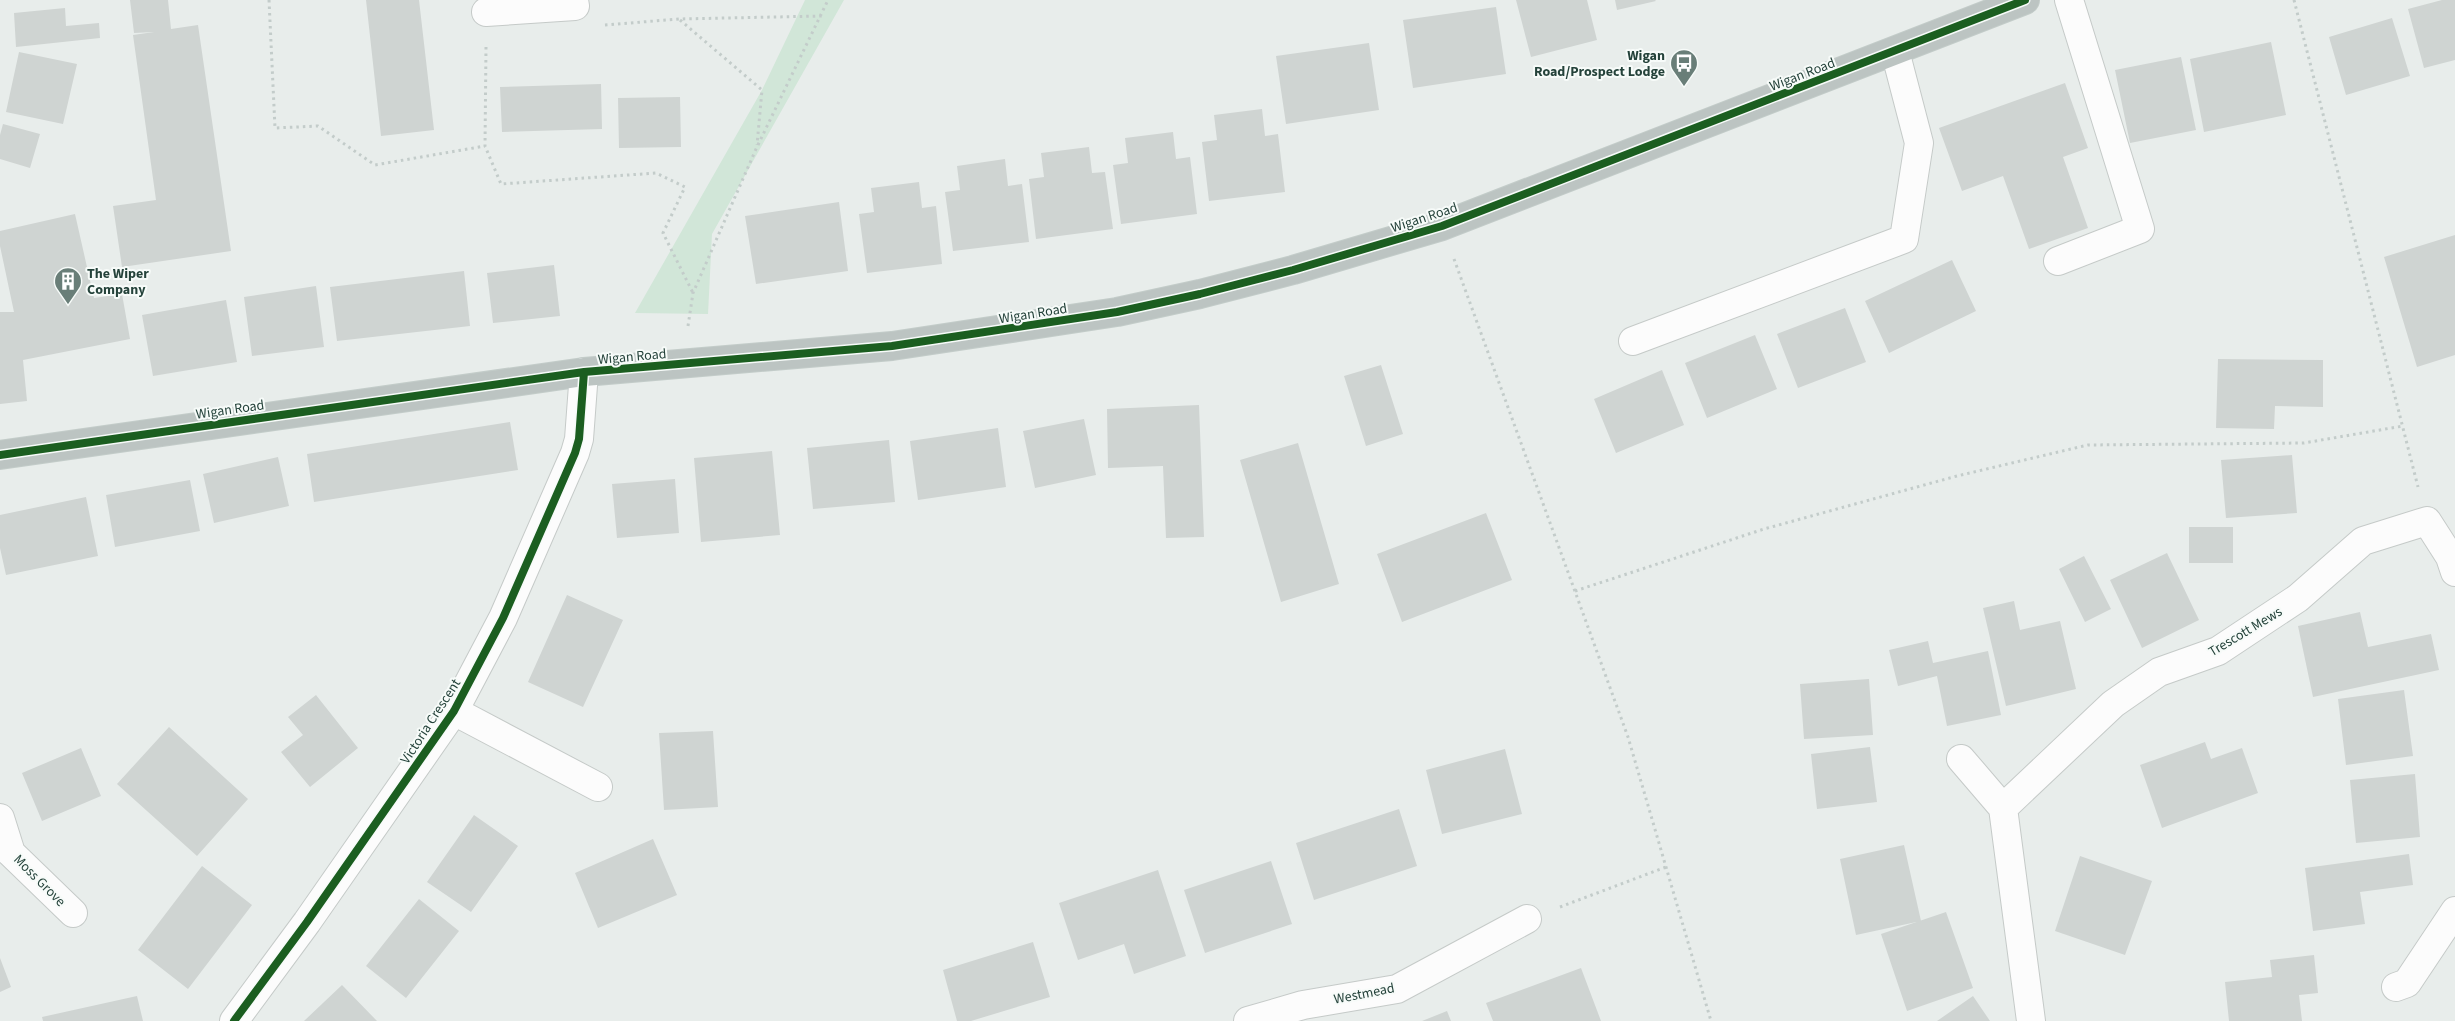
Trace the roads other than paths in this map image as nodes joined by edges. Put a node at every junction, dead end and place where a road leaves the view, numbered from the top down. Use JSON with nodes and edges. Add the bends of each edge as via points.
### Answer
{"nodes":[{"id":1,"x":2025,"y":0,"type":"edge"},
{"id":2,"x":2069,"y":0,"type":"edge"},
{"id":3,"x":575,"y":3,"type":"edge"},
{"id":4,"x":486,"y":12,"type":"road end"},
{"id":5,"x":1894,"y":51,"type":"junction"},
{"id":6,"x":2058,"y":262,"type":"dead end"},
{"id":7,"x":1633,"y":340,"type":"dead end"},
{"id":8,"x":584,"y":372,"type":"junction"},
{"id":9,"x":0,"y":455,"type":"edge"},
{"id":10,"x":2455,"y":572,"type":"edge"},
{"id":11,"x":454,"y":711,"type":"junction"},
{"id":12,"x":1961,"y":758,"type":"dead end"},
{"id":13,"x":598,"y":787,"type":"dead end"},
{"id":14,"x":2003,"y":808,"type":"junction"},
{"id":15,"x":0,"y":818,"type":"edge"},
{"id":16,"x":2455,"y":911,"type":"edge"},
{"id":17,"x":73,"y":913,"type":"dead end"},
{"id":18,"x":1527,"y":919,"type":"road end"},
{"id":19,"x":2396,"y":986,"type":"dead end"},
{"id":20,"x":234,"y":1021,"type":"edge"},
{"id":21,"x":1248,"y":1021,"type":"edge"},
{"id":22,"x":2031,"y":1021,"type":"edge"}],
"edges":[{"from":1,"to":5,"type":"highway","name":"Wigan Road"},
{"from":2,"to":6,"type":"street","via":[[2140,229]]},
{"from":3,"to":4,"type":"street"},
{"from":5,"to":7,"type":"street","via":[[1919,143],[1904,239]]},
{"from":5,"to":8,"type":"highway","name":"Wigan Road","via":[[1442,226],[1200,294],[1117,312],[892,346]]},
{"from":8,"to":9,"type":"highway","name":"Wigan Road"},
{"from":8,"to":11,"type":"street","name":"Victoria Crescent","via":[[575,453],[503,618]]},
{"from":10,"to":14,"type":"street","name":"Trescott Mews","via":[[2450,557],[2427,522],[2363,540],[2298,598],[2218,651],[2159,672],[2113,704]]},
{"from":11,"to":13,"type":"street","name":"Victoria Crescent"},
{"from":11,"to":20,"type":"street","name":"Victoria Crescent"},
{"from":12,"to":14,"type":"street"},
{"from":14,"to":22,"type":"street"},
{"from":15,"to":17,"type":"street","name":"Moss Grove","via":[[11,853]]},
{"from":16,"to":19,"type":"street","via":[[2407,983]]},
{"from":18,"to":21,"type":"street","name":"Westmead","via":[[1397,989],[1303,1005]]}]}
